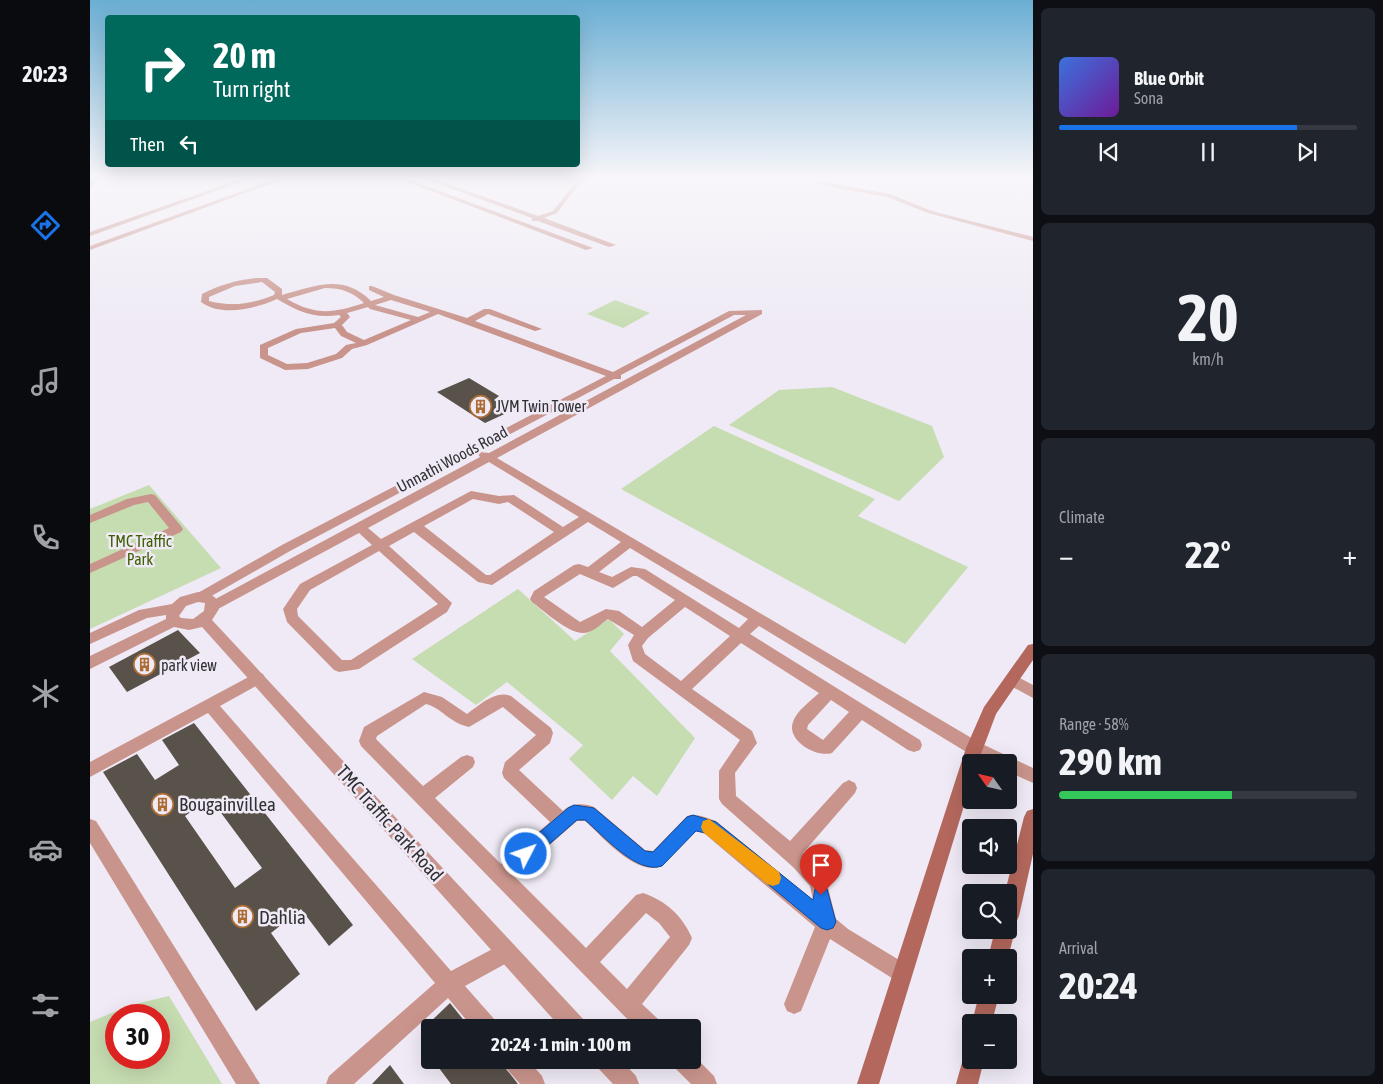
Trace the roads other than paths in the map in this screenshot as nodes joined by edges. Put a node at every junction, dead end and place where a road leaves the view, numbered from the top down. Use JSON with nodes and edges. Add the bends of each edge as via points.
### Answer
{"nodes":[{"id":1,"x":108,"y":228,"type":"edge"},
{"id":2,"x":146,"y":228,"type":"edge"},
{"id":3,"x":534,"y":228,"type":"edge"},
{"id":4,"x":564,"y":228,"type":"edge"},
{"id":5,"x":989,"y":228,"type":"edge"},
{"id":6,"x":90,"y":234,"type":"edge"},
{"id":7,"x":1033,"y":239,"type":"edge"},
{"id":8,"x":612,"y":245,"type":"dead end"},
{"id":9,"x":90,"y":248,"type":"edge"},
{"id":10,"x":589,"y":248,"type":"dead end"},
{"id":11,"x":372,"y":288,"type":"dead end"},
{"id":12,"x":279,"y":297,"type":"junction"},
{"id":13,"x":391,"y":297,"type":"junction"},
{"id":14,"x":369,"y":304,"type":"junction"},
{"id":15,"x":340,"y":312,"type":"junction"},
{"id":16,"x":438,"y":312,"type":"junction"},
{"id":17,"x":420,"y":320,"type":"junction"},
{"id":18,"x":468,"y":320,"type":"junction"},
{"id":19,"x":336,"y":325,"type":"junction"},
{"id":20,"x":538,"y":329,"type":"dead end"},
{"id":21,"x":364,"y":343,"type":"junction"},
{"id":22,"x":612,"y":376,"type":"junction"},
{"id":23,"x":633,"y":380,"type":"junction"},
{"id":24,"x":475,"y":449,"type":"junction"},
{"id":25,"x":490,"y":458,"type":"junction"},
{"id":26,"x":588,"y":516,"type":"junction"},
{"id":27,"x":90,"y":519,"type":"edge"},
{"id":28,"x":415,"y":526,"type":"junction"},
{"id":29,"x":360,"y":527,"type":"junction"},
{"id":30,"x":563,"y":532,"type":"junction"},
{"id":31,"x":630,"y":542,"type":"junction"},
{"id":32,"x":380,"y":546,"type":"junction"},
{"id":33,"x":90,"y":569,"type":"edge"},
{"id":34,"x":590,"y":572,"type":"junction"},
{"id":35,"x":201,"y":597,"type":"junction"},
{"id":36,"x":684,"y":600,"type":"junction"},
{"id":37,"x":208,"y":613,"type":"junction"},
{"id":38,"x":175,"y":615,"type":"junction"},
{"id":39,"x":758,"y":618,"type":"junction"},
{"id":40,"x":643,"y":634,"type":"junction"},
{"id":41,"x":739,"y":635,"type":"junction"},
{"id":42,"x":90,"y":640,"type":"edge"},
{"id":43,"x":1033,"y":649,"type":"edge"},
{"id":44,"x":90,"y":663,"type":"edge"},
{"id":45,"x":258,"y":678,"type":"junction"},
{"id":46,"x":1012,"y":680,"type":"junction"},
{"id":47,"x":682,"y":689,"type":"junction"},
{"id":48,"x":829,"y":692,"type":"junction"},
{"id":49,"x":1033,"y":692,"type":"edge"},
{"id":50,"x":210,"y":705,"type":"junction"},
{"id":51,"x":860,"y":711,"type":"junction"},
{"id":52,"x":914,"y":745,"type":"dead end"},
{"id":53,"x":974,"y":748,"type":"junction"},
{"id":54,"x":987,"y":754,"type":"edge"},
{"id":55,"x":467,"y":762,"type":"dead end"},
{"id":56,"x":1018,"y":768,"type":"edge"},
{"id":57,"x":90,"y":770,"type":"edge"},
{"id":58,"x":1033,"y":776,"type":"edge"},
{"id":59,"x":849,"y":788,"type":"dead end"},
{"id":60,"x":423,"y":797,"type":"junction"},
{"id":61,"x":1033,"y":817,"type":"edge"},
{"id":62,"x":562,"y":822,"type":"junction"},
{"id":63,"x":90,"y":827,"type":"edge"},
{"id":64,"x":790,"y":854,"type":"junction"},
{"id":65,"x":501,"y":876,"type":"junction"},
{"id":66,"x":1017,"y":884,"type":"edge"},
{"id":67,"x":827,"y":922,"type":"junction"},
{"id":68,"x":507,"y":952,"type":"junction"},
{"id":69,"x":587,"y":962,"type":"junction"},
{"id":70,"x":902,"y":973,"type":"junction"},
{"id":71,"x":450,"y":983,"type":"junction"},
{"id":72,"x":628,"y":1004,"type":"junction"},
{"id":73,"x":794,"y":1004,"type":"dead end"},
{"id":74,"x":480,"y":1019,"type":"edge"},
{"id":75,"x":568,"y":1019,"type":"edge"},
{"id":76,"x":642,"y":1019,"type":"edge"},
{"id":77,"x":522,"y":1069,"type":"edge"},
{"id":78,"x":614,"y":1069,"type":"edge"},
{"id":79,"x":692,"y":1069,"type":"edge"},
{"id":80,"x":971,"y":1069,"type":"edge"},
{"id":81,"x":249,"y":1084,"type":"edge"},
{"id":82,"x":337,"y":1084,"type":"edge"},
{"id":83,"x":534,"y":1084,"type":"edge"},
{"id":84,"x":628,"y":1084,"type":"edge"},
{"id":85,"x":706,"y":1084,"type":"edge"},
{"id":86,"x":868,"y":1084,"type":"edge"},
{"id":87,"x":967,"y":1084,"type":"edge"}],
"edges":[{"from":1,"to":6,"type":"street"},
{"from":2,"to":9,"type":"street"},
{"from":3,"to":10,"type":"street"},
{"from":4,"to":8,"type":"street"},
{"from":5,"to":7,"type":"street"},
{"from":11,"to":13,"type":"street"},
{"from":12,"to":12,"type":"street","via":[[278,291],[264,280],[245,281],[217,289],[205,296],[205,302],[241,309]]},
{"from":12,"to":14,"type":"street","via":[[325,286],[342,286],[361,295]]},
{"from":12,"to":15,"type":"street","via":[[315,314]]},
{"from":13,"to":14,"type":"street"},
{"from":13,"to":16,"type":"street"},
{"from":14,"to":15,"type":"street"},
{"from":14,"to":17,"type":"street"},
{"from":15,"to":19,"type":"street","via":[[346,317]]},
{"from":16,"to":17,"type":"street"},
{"from":16,"to":18,"type":"street"},
{"from":17,"to":21,"type":"street"},
{"from":18,"to":20,"type":"street","via":[[487,311]]},
{"from":18,"to":22,"type":"street"},
{"from":19,"to":21,"type":"street","via":[[344,334]]},
{"from":19,"to":21,"type":"street","via":[[280,337],[263,347],[263,356],[285,367],[308,366],[339,356],[349,347]]},
{"from":22,"to":23,"type":"street"},
{"from":22,"to":23,"type":"street","name":"Unnathi Woods Road","via":[[732,312],[759,312]]},
{"from":22,"to":24,"type":"street","name":"Unnathi Woods Road"},
{"from":23,"to":25,"type":"street","name":"Unnathi Woods Road"},
{"from":24,"to":25,"type":"street"},
{"from":24,"to":35,"type":"street","name":"Unnathi Woods Road","via":[[286,548]]},
{"from":25,"to":26,"type":"street"},
{"from":25,"to":29,"type":"street","name":"Unnathi Woods Road"},
{"from":26,"to":30,"type":"street"},
{"from":26,"to":31,"type":"street"},
{"from":27,"to":33,"type":"street","via":[[131,502],[151,498],[178,529]]},
{"from":28,"to":30,"type":"street","via":[[471,494],[499,500],[510,498]]},
{"from":28,"to":30,"type":"street","via":[[484,579],[492,580]]},
{"from":28,"to":32,"type":"street"},
{"from":29,"to":32,"type":"street"},
{"from":29,"to":37,"type":"street","name":"Unnathi Woods Road"},
{"from":31,"to":34,"type":"street"},
{"from":31,"to":39,"type":"street"},
{"from":32,"to":32,"type":"street","via":[[444,603],[442,609],[354,666],[339,666],[292,618],[290,609],[305,587]]},
{"from":34,"to":36,"type":"street","via":[[605,582],[613,583],[631,571],[640,572]]},
{"from":34,"to":40,"type":"street","via":[[579,568],[538,594],[537,599],[577,627],[584,628],[606,614],[614,615]]},
{"from":35,"to":37,"type":"street","name":"TMC Traffic Park Road","via":[[209,599]]},
{"from":35,"to":38,"type":"street","name":"Unnathi Woods Road","via":[[185,600]]},
{"from":36,"to":40,"type":"street"},
{"from":36,"to":41,"type":"street"},
{"from":37,"to":38,"type":"street","name":"Unnathi Woods Road","via":[[190,625],[178,624]]},
{"from":37,"to":45,"type":"street","name":"TMC Traffic Park Road"},
{"from":38,"to":42,"type":"street","via":[[144,614]]},
{"from":38,"to":44,"type":"street"},
{"from":39,"to":41,"type":"street"},
{"from":39,"to":53,"type":"street"},
{"from":40,"to":47,"type":"street","via":[[635,644],[638,657]]},
{"from":41,"to":47,"type":"street"},
{"from":41,"to":48,"type":"street"},
{"from":43,"to":46,"type":"main road"},
{"from":45,"to":50,"type":"street"},
{"from":45,"to":68,"type":"street","name":"TMC Traffic Park Road"},
{"from":46,"to":49,"type":"street"},
{"from":46,"to":53,"type":"main road","via":[[989,711]]},
{"from":47,"to":64,"type":"street","via":[[746,736],[749,743],[727,771],[728,799]]},
{"from":48,"to":51,"type":"street"},
{"from":48,"to":51,"type":"street","via":[[800,723],[799,732],[817,746],[826,748]]},
{"from":50,"to":57,"type":"street"},
{"from":50,"to":71,"type":"street"},
{"from":51,"to":52,"type":"street"},
{"from":53,"to":54,"type":"street"},
{"from":53,"to":70,"type":"main road"},
{"from":55,"to":60,"type":"street"},
{"from":56,"to":58,"type":"street"},
{"from":59,"to":64,"type":"street"},
{"from":60,"to":62,"type":"street","via":[[367,741],[370,732],[424,698],[434,698],[460,720],[469,721],[498,700],[506,700],[545,733],[544,738],[511,767],[510,773]]},
{"from":60,"to":65,"type":"street"},
{"from":61,"to":66,"type":"main road"},
{"from":62,"to":65,"type":"street"},
{"from":62,"to":67,"type":"street","via":[[574,813],[588,813],[641,858],[656,860],[693,822],[710,827]]},
{"from":63,"to":81,"type":"street"},
{"from":64,"to":67,"type":"street","via":[[818,882]]},
{"from":65,"to":69,"type":"street"},
{"from":67,"to":70,"type":"street","via":[[841,936]]},
{"from":67,"to":73,"type":"street"},
{"from":68,"to":71,"type":"street"},
{"from":68,"to":75,"type":"street","name":"TMC Traffic Park Road"},
{"from":69,"to":72,"type":"street"},
{"from":69,"to":72,"type":"street","via":[[643,902],[651,904],[680,932],[682,938]]},
{"from":70,"to":86,"type":"main road"},
{"from":71,"to":74,"type":"street"},
{"from":71,"to":82,"type":"street"},
{"from":72,"to":76,"type":"street"},
{"from":77,"to":83,"type":"street"},
{"from":78,"to":84,"type":"street"},
{"from":79,"to":85,"type":"street"},
{"from":80,"to":87,"type":"main road"}]}
